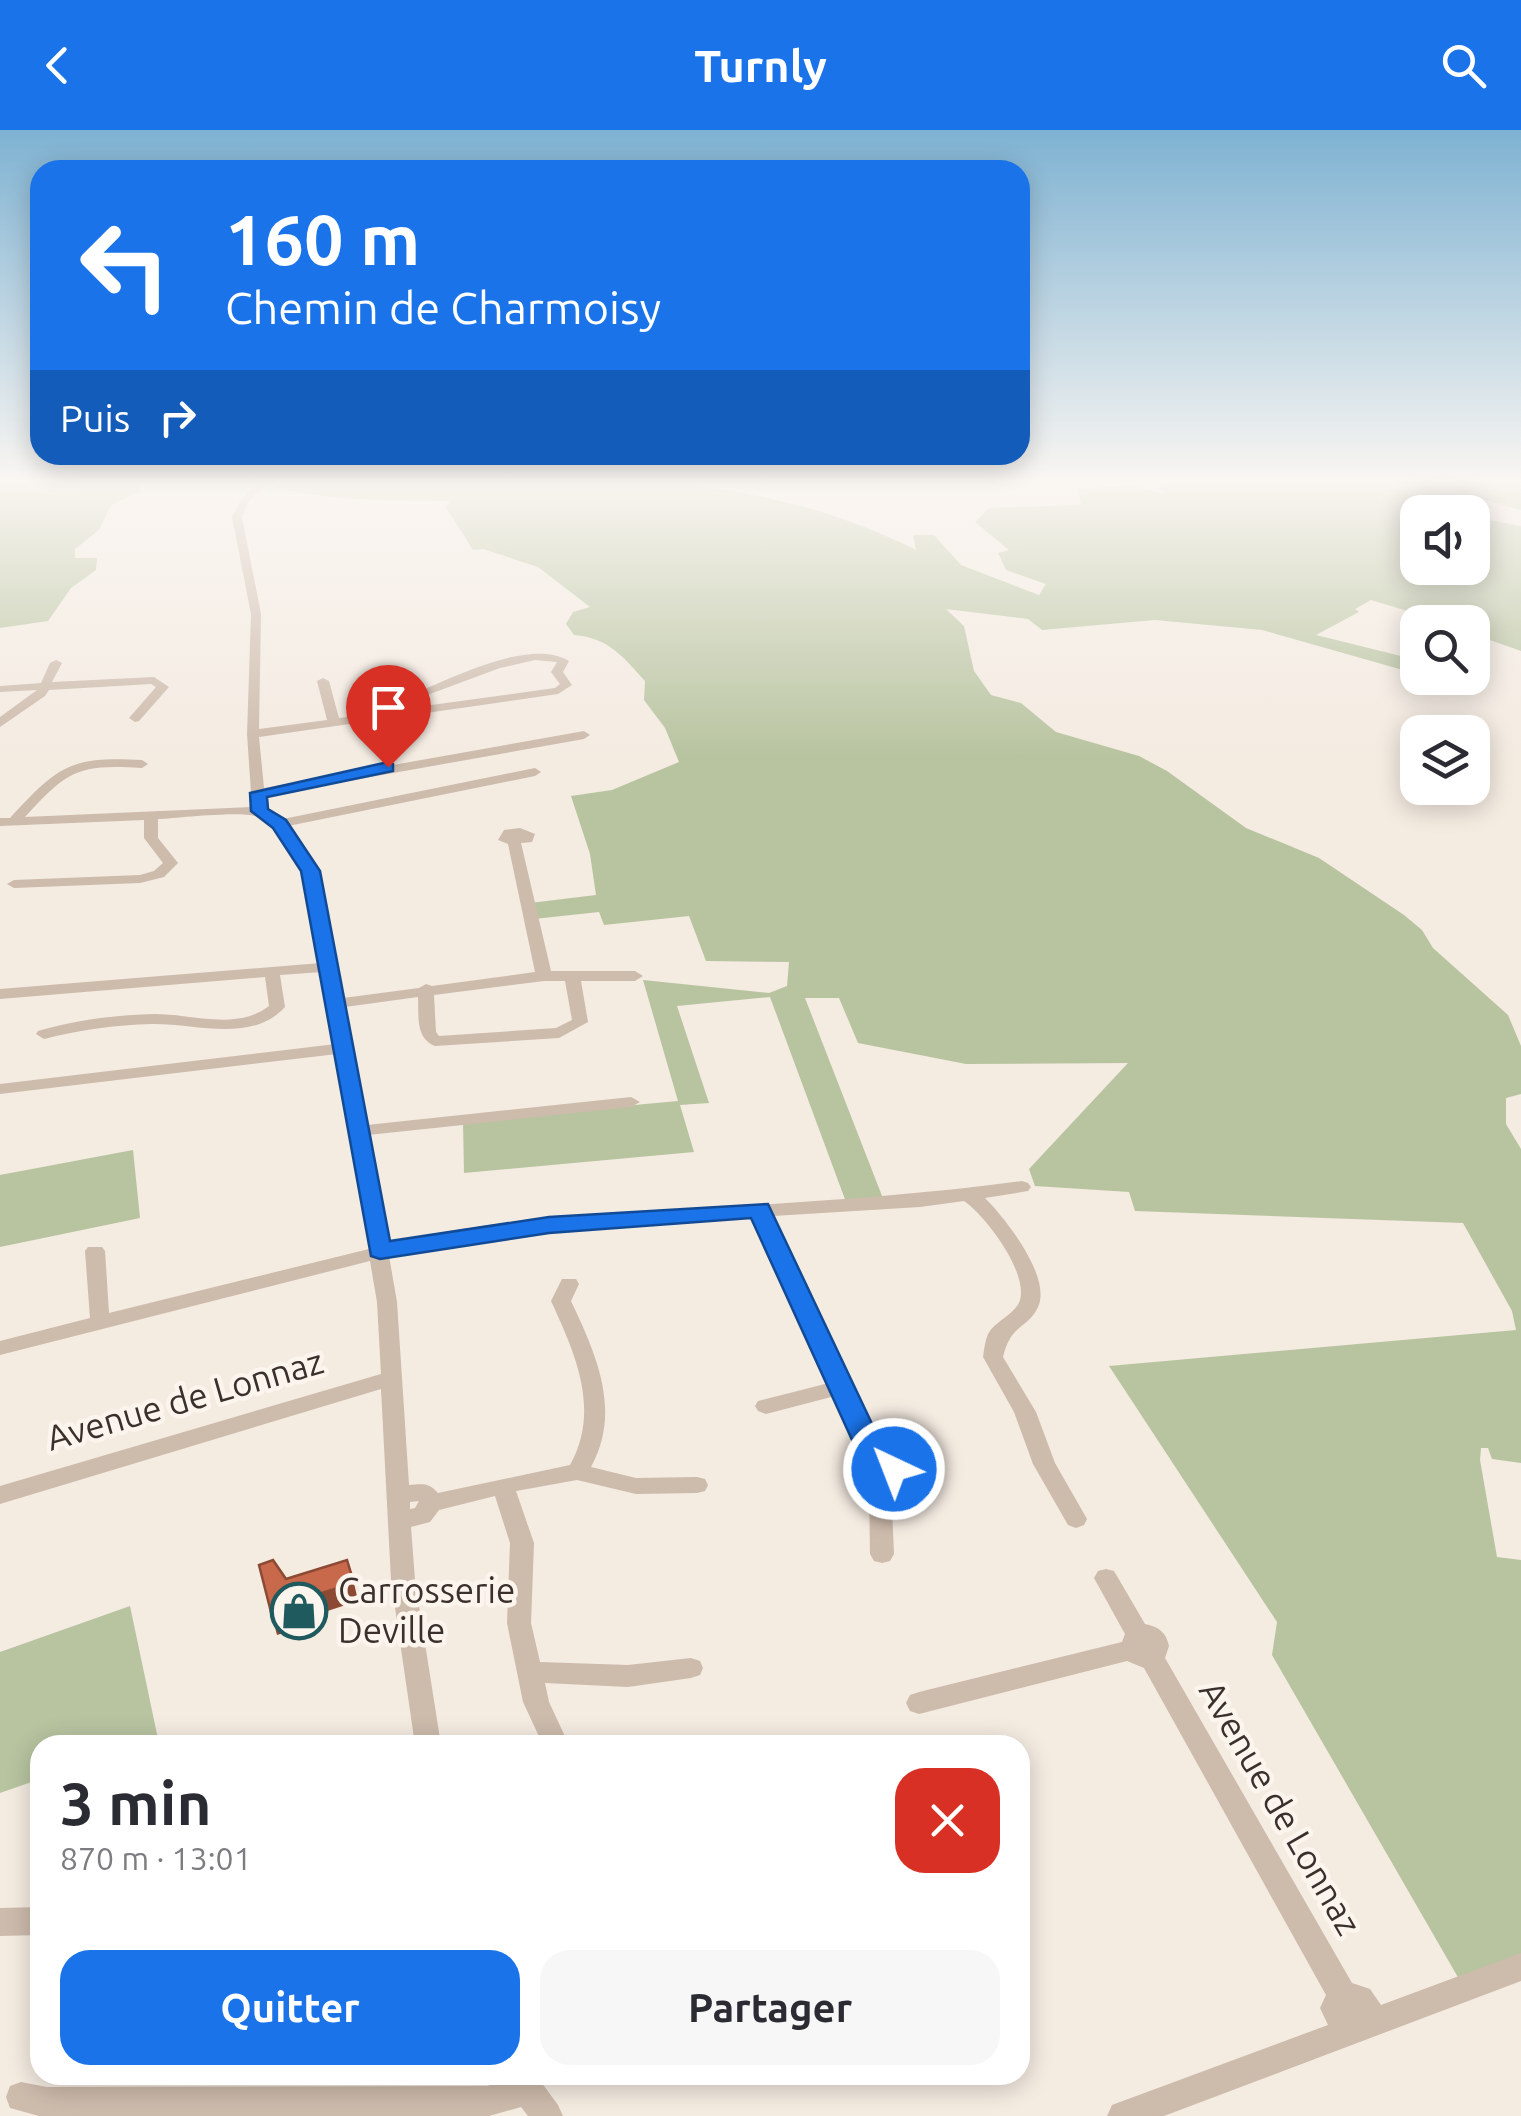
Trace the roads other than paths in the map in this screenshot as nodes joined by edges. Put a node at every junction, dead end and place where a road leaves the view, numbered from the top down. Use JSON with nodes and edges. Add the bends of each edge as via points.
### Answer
{"nodes":[{"id":1,"x":248,"y":571,"type":"edge"},
{"id":2,"x":56,"y":663,"type":"dead end"},
{"id":3,"x":323,"y":681,"type":"dead end"},
{"id":4,"x":49,"y":684,"type":"junction"},
{"id":5,"x":0,"y":689,"type":"edge"},
{"id":6,"x":562,"y":694,"type":"dead end"},
{"id":7,"x":418,"y":708,"type":"junction"},
{"id":8,"x":388,"y":716,"type":"junction"},
{"id":9,"x":135,"y":718,"type":"dead end"},
{"id":10,"x":0,"y":723,"type":"edge"},
{"id":11,"x":334,"y":723,"type":"junction"},
{"id":12,"x":254,"y":734,"type":"junction"},
{"id":13,"x":584,"y":735,"type":"dead end"},
{"id":14,"x":142,"y":764,"type":"dead end"},
{"id":15,"x":536,"y":772,"type":"dead end"},
{"id":16,"x":258,"y":793,"type":"junction"},
{"id":17,"x":259,"y":811,"type":"junction"},
{"id":18,"x":152,"y":818,"type":"junction"},
{"id":19,"x":6,"y":822,"type":"edge"},
{"id":20,"x":280,"y":824,"type":"junction"},
{"id":21,"x":514,"y":842,"type":"dead end"},
{"id":22,"x":14,"y":884,"type":"dead end"},
{"id":23,"x":327,"y":967,"type":"junction"},
{"id":24,"x":272,"y":972,"type":"junction"},
{"id":25,"x":572,"y":975,"type":"junction"},
{"id":26,"x":544,"y":976,"type":"junction"},
{"id":27,"x":635,"y":976,"type":"dead end"},
{"id":28,"x":426,"y":990,"type":"junction"},
{"id":29,"x":0,"y":994,"type":"edge"},
{"id":30,"x":334,"y":1004,"type":"junction"},
{"id":31,"x":44,"y":1034,"type":"dead end"},
{"id":32,"x":344,"y":1048,"type":"junction"},
{"id":33,"x":0,"y":1088,"type":"edge"},
{"id":34,"x":631,"y":1102,"type":"dead end"},
{"id":35,"x":359,"y":1132,"type":"junction"},
{"id":36,"x":1022,"y":1187,"type":"dead end"},
{"id":37,"x":967,"y":1194,"type":"junction"},
{"id":38,"x":760,"y":1210,"type":"junction"},
{"id":39,"x":94,"y":1250,"type":"dead end"},
{"id":40,"x":380,"y":1250,"type":"junction"},
{"id":41,"x":569,"y":1284,"type":"dead end"},
{"id":42,"x":100,"y":1322,"type":"junction"},
{"id":43,"x":0,"y":1348,"type":"edge"},
{"id":44,"x":392,"y":1378,"type":"junction"},
{"id":45,"x":841,"y":1387,"type":"junction"},
{"id":46,"x":766,"y":1406,"type":"dead end"},
{"id":47,"x":578,"y":1472,"type":"junction"},
{"id":48,"x":697,"y":1485,"type":"dead end"},
{"id":49,"x":504,"y":1488,"type":"junction"},
{"id":50,"x":398,"y":1494,"type":"junction"},
{"id":51,"x":0,"y":1495,"type":"edge"},
{"id":52,"x":432,"y":1503,"type":"junction"},
{"id":53,"x":1076,"y":1519,"type":"dead end"},
{"id":54,"x":399,"y":1520,"type":"junction"},
{"id":55,"x":882,"y":1554,"type":"dead end"},
{"id":56,"x":1106,"y":1578,"type":"dead end"},
{"id":57,"x":1141,"y":1647,"type":"junction"},
{"id":58,"x":691,"y":1668,"type":"dead end"},
{"id":59,"x":530,"y":1672,"type":"junction"},
{"id":60,"x":919,"y":1703,"type":"dead end"},
{"id":61,"x":426,"y":1735,"type":"edge"},
{"id":62,"x":551,"y":1735,"type":"edge"},
{"id":63,"x":30,"y":1921,"type":"edge"},
{"id":64,"x":0,"y":1922,"type":"edge"},
{"id":65,"x":1521,"y":1967,"type":"edge"},
{"id":66,"x":1361,"y":2027,"type":"junction"},
{"id":67,"x":516,"y":2085,"type":"edge"},
{"id":68,"x":523,"y":2085,"type":"edge"},
{"id":69,"x":22,"y":2096,"type":"dead end"},
{"id":70,"x":547,"y":2116,"type":"edge"},
{"id":71,"x":1123,"y":2116,"type":"edge"}],
"edges":[{"from":1,"to":12,"type":"street","via":[[256,614]]},
{"from":2,"to":4,"type":"street"},
{"from":3,"to":11,"type":"street"},
{"from":4,"to":5,"type":"street"},
{"from":4,"to":9,"type":"street","via":[[154,680],[161,693]]},
{"from":4,"to":10,"type":"street"},
{"from":6,"to":8,"type":"street"},
{"from":7,"to":7,"type":"street","via":[[562,689],[567,683],[557,672],[563,661],[513,661],[426,692]]},
{"from":7,"to":8,"type":"street"},
{"from":8,"to":11,"type":"street"},
{"from":11,"to":12,"type":"street"},
{"from":12,"to":16,"type":"street"},
{"from":13,"to":16,"type":"street"},
{"from":14,"to":19,"type":"street","via":[[78,764]]},
{"from":15,"to":20,"type":"street"},
{"from":16,"to":17,"type":"street"},
{"from":17,"to":18,"type":"street"},
{"from":17,"to":20,"type":"street"},
{"from":18,"to":19,"type":"street"},
{"from":18,"to":22,"type":"street","via":[[150,838],[171,863],[158,874]]},
{"from":20,"to":23,"type":"street","via":[[310,867]]},
{"from":21,"to":26,"type":"street"},
{"from":23,"to":24,"type":"street"},
{"from":23,"to":30,"type":"street"},
{"from":24,"to":29,"type":"street"},
{"from":24,"to":31,"type":"street","via":[[277,1007],[261,1018],[146,1020]]},
{"from":25,"to":26,"type":"street"},
{"from":25,"to":27,"type":"street"},
{"from":25,"to":28,"type":"street","via":[[580,1022],[560,1033],[435,1042],[428,1033]]},
{"from":26,"to":28,"type":"street"},
{"from":28,"to":30,"type":"street"},
{"from":30,"to":32,"type":"street"},
{"from":32,"to":33,"type":"street"},
{"from":32,"to":35,"type":"street"},
{"from":34,"to":35,"type":"street"},
{"from":35,"to":40,"type":"street"},
{"from":36,"to":37,"type":"street"},
{"from":37,"to":38,"type":"street"},
{"from":37,"to":53,"type":"street","via":[[986,1208],[1030,1277],[1028,1306],[998,1336],[994,1358]]},
{"from":38,"to":40,"type":"street","via":[[564,1223]]},
{"from":38,"to":45,"type":"street"},
{"from":39,"to":42,"type":"street"},
{"from":40,"to":42,"type":"street"},
{"from":40,"to":44,"type":"street"},
{"from":41,"to":47,"type":"street","via":[[562,1301],[588,1356],[596,1398],[590,1455]]},
{"from":42,"to":43,"type":"street"},
{"from":44,"to":50,"type":"street"},
{"from":44,"to":51,"type":"street","name":"Avenue de Lonnaz"},
{"from":45,"to":46,"type":"street"},
{"from":45,"to":55,"type":"street","via":[[876,1467]]},
{"from":47,"to":48,"type":"street","via":[[636,1486]]},
{"from":47,"to":49,"type":"street","via":[[525,1477]]},
{"from":49,"to":52,"type":"street"},
{"from":49,"to":59,"type":"street","via":[[522,1543],[519,1623]]},
{"from":50,"to":52,"type":"street","via":[[424,1492]]},
{"from":50,"to":54,"type":"street"},
{"from":52,"to":54,"type":"street","via":[[422,1516]]},
{"from":54,"to":61,"type":"street"},
{"from":56,"to":57,"type":"street","name":"Avenue de Lonnaz"},
{"from":57,"to":60,"type":"street"},
{"from":57,"to":66,"type":"street","name":"Avenue de Lonnaz","via":[[1343,1996],[1360,2000]]},
{"from":58,"to":59,"type":"street","via":[[628,1676]]},
{"from":59,"to":62,"type":"street"},
{"from":63,"to":64,"type":"street"},
{"from":65,"to":66,"type":"street"},
{"from":66,"to":71,"type":"street"},
{"from":67,"to":69,"type":"street","via":[[488,2101],[47,2102]]},
{"from":68,"to":70,"type":"street"}]}
